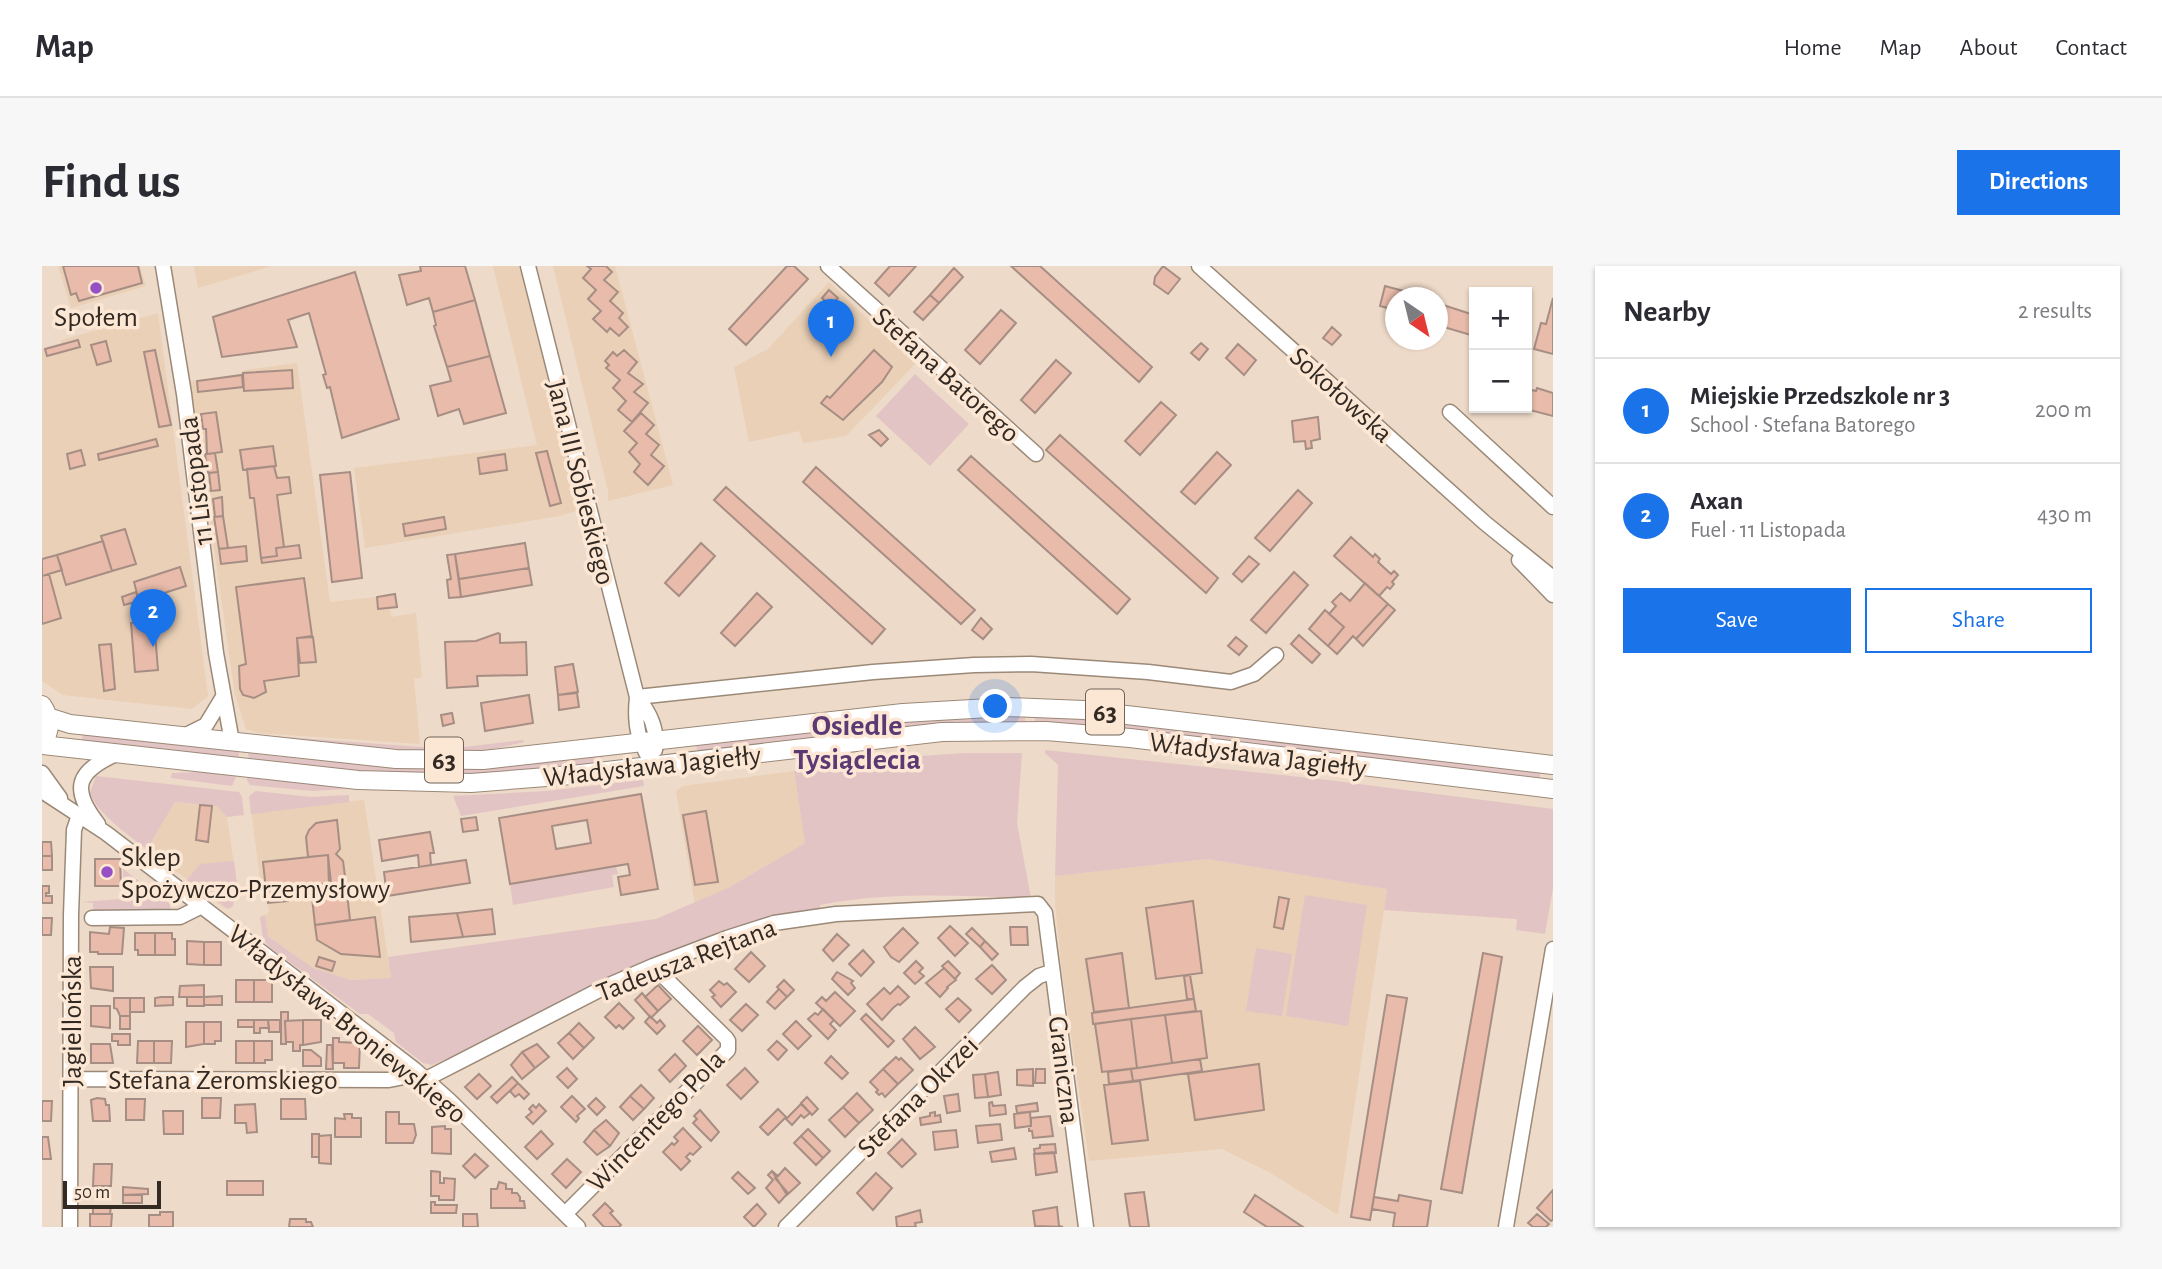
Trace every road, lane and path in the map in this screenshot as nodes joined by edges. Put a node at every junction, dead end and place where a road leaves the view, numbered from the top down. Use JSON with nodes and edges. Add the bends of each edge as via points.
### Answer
{"nodes":[{"id":1,"x":163,"y":266,"type":"edge"},
{"id":2,"x":528,"y":266,"type":"edge"},
{"id":3,"x":828,"y":266,"type":"edge"},
{"id":4,"x":1199,"y":266,"type":"edge"},
{"id":5,"x":1450,"y":412,"type":"dead end"},
{"id":6,"x":1036,"y":454,"type":"dead end"},
{"id":7,"x":1553,"y":507,"type":"edge"},
{"id":8,"x":1485,"y":523,"type":"junction"},
{"id":9,"x":1553,"y":578,"type":"edge"},
{"id":10,"x":1553,"y":595,"type":"edge"},
{"id":11,"x":1276,"y":654,"type":"dead end"},
{"id":12,"x":223,"y":697,"type":"junction"},
{"id":13,"x":637,"y":697,"type":"junction"},
{"id":14,"x":45,"y":711,"type":"edge"},
{"id":15,"x":184,"y":736,"type":"junction"},
{"id":16,"x":232,"y":742,"type":"junction"},
{"id":17,"x":648,"y":743,"type":"junction"},
{"id":18,"x":42,"y":745,"type":"edge"},
{"id":19,"x":118,"y":753,"type":"junction"},
{"id":20,"x":653,"y":765,"type":"junction"},
{"id":21,"x":1553,"y":765,"type":"edge"},
{"id":22,"x":42,"y":773,"type":"edge"},
{"id":23,"x":1553,"y":789,"type":"edge"},
{"id":24,"x":42,"y":790,"type":"edge"},
{"id":25,"x":75,"y":812,"type":"junction"},
{"id":26,"x":106,"y":833,"type":"junction"},
{"id":27,"x":202,"y":906,"type":"junction"},
{"id":28,"x":1045,"y":913,"type":"joint"},
{"id":29,"x":92,"y":918,"type":"dead end"},
{"id":30,"x":1553,"y":949,"type":"edge"},
{"id":31,"x":653,"y":966,"type":"junction"},
{"id":32,"x":1051,"y":972,"type":"junction"},
{"id":33,"x":414,"y":1069,"type":"junction"},
{"id":34,"x":71,"y":1079,"type":"junction"},
{"id":35,"x":426,"y":1079,"type":"junction"},
{"id":36,"x":565,"y":1214,"type":"junction"},
{"id":37,"x":70,"y":1227,"type":"edge"},
{"id":38,"x":578,"y":1227,"type":"edge"},
{"id":39,"x":786,"y":1227,"type":"edge"},
{"id":40,"x":1086,"y":1227,"type":"edge"},
{"id":41,"x":1506,"y":1227,"type":"edge"}],
"edges":[{"from":1,"to":12,"type":"street","name":"11 Listopada"},
{"from":2,"to":13,"type":"street","name":"Jana III Sobieskiego"},
{"from":3,"to":6,"type":"street","name":"Stefana Batorego"},
{"from":4,"to":8,"type":"street","name":"Sokołowska"},
{"from":5,"to":7,"type":"street"},
{"from":8,"to":9,"type":"street","name":"Sokołowska"},
{"from":8,"to":10,"type":"street","name":"Sokołowska"},
{"from":11,"to":13,"type":"street","via":[[1254,674],[1231,682],[1083,667],[974,665]]},
{"from":12,"to":15,"type":"street","via":[[206,725]]},
{"from":12,"to":16,"type":"street","name":"11 Listopada"},
{"from":13,"to":17,"type":"street","name":"Jana III Sobieskiego","via":[[650,713]]},
{"from":14,"to":15,"type":"main road","name":"Władysława Jagiełły","number":"63","via":[[69,724]]},
{"from":14,"to":18,"type":"main road","number":"63","via":[[48,732]]},
{"from":15,"to":16,"type":"main road","name":"Władysława Jagiełły","number":"63"},
{"from":16,"to":17,"type":"main road","name":"Władysława Jagiełły","number":"63","via":[[441,760]]},
{"from":17,"to":20,"type":"street","name":"Jana III Sobieskiego"},
{"from":17,"to":21,"type":"main road","name":"Władysława Jagiełły","number":"63","via":[[939,709],[1030,707]]},
{"from":18,"to":19,"type":"main road","name":"Władysława Jagiełły","number":"63"},
{"from":19,"to":20,"type":"main road","name":"Władysława Jagiełły","number":"63","via":[[358,780],[429,783],[534,779]]},
{"from":19,"to":26,"type":"street","name":"Władysława Broniewskiego","via":[[88,771],[80,790]]},
{"from":20,"to":23,"type":"main road","name":"Władysława Jagiełły","number":"63","via":[[942,732],[1046,731]]},
{"from":22,"to":25,"type":"street","name":"Władysława Broniewskiego"},
{"from":24,"to":25,"type":"street","name":"Władysława Broniewskiego"},
{"from":25,"to":26,"type":"street","name":"Władysława Broniewskiego"},
{"from":25,"to":34,"type":"street","name":"Jagiellońska"},
{"from":26,"to":27,"type":"street","name":"Władysława Broniewskiego"},
{"from":27,"to":29,"type":"street","via":[[180,917]]},
{"from":27,"to":33,"type":"street","name":"Władysława Broniewskiego"},
{"from":28,"to":31,"type":"street","name":"Tadeusza Rejtana","via":[[1038,904],[1030,904],[836,914],[774,922]]},
{"from":28,"to":32,"type":"street","name":"Graniczna"},
{"from":30,"to":41,"type":"street"},
{"from":31,"to":35,"type":"street","name":"Tadeusza Rejtana"},
{"from":31,"to":36,"type":"street","name":"Wincentego Pola","via":[[726,1038],[728,1050]]},
{"from":32,"to":39,"type":"street","name":"Stefana Okrzei","via":[[1025,987]]},
{"from":32,"to":40,"type":"street","name":"Graniczna"},
{"from":33,"to":34,"type":"street","name":"Stefana Żeromskiego","via":[[389,1080]]},
{"from":33,"to":35,"type":"street","name":"Władysława Broniewskiego"},
{"from":34,"to":37,"type":"street","name":"Jagiellońska"},
{"from":35,"to":36,"type":"street","name":"Władysława Broniewskiego"},
{"from":36,"to":38,"type":"street","name":"Władysława Broniewskiego"}]}
